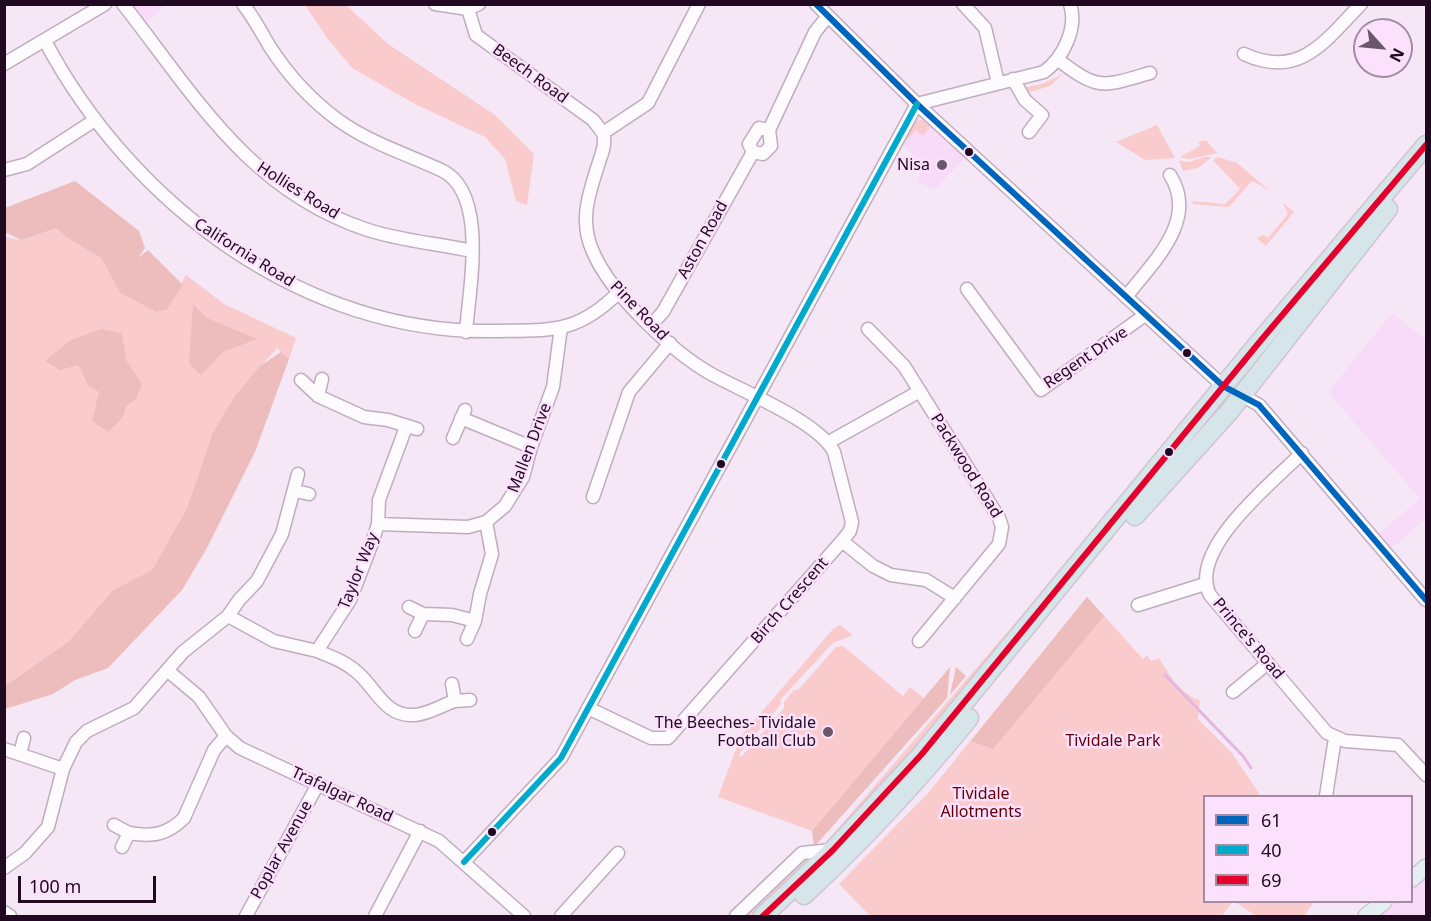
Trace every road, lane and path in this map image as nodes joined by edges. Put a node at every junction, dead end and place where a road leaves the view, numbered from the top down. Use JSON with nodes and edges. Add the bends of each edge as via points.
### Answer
{"nodes":[{"id":1,"x":105,"y":4,"type":"edge"},
{"id":2,"x":123,"y":4,"type":"edge"},
{"id":3,"x":243,"y":4,"type":"edge"},
{"id":4,"x":435,"y":4,"type":"edge"},
{"id":5,"x":699,"y":4,"type":"edge"},
{"id":6,"x":816,"y":4,"type":"edge"},
{"id":7,"x":963,"y":4,"type":"edge"},
{"id":8,"x":1070,"y":4,"type":"edge"},
{"id":9,"x":1361,"y":4,"type":"edge"},
{"id":10,"x":473,"y":7,"type":"edge"},
{"id":11,"x":828,"y":17,"type":"junction"},
{"id":12,"x":45,"y":41,"type":"junction"},
{"id":13,"x":1244,"y":54,"type":"dead end"},
{"id":14,"x":1057,"y":59,"type":"junction"},
{"id":15,"x":4,"y":64,"type":"edge"},
{"id":16,"x":1150,"y":73,"type":"dead end"},
{"id":17,"x":1013,"y":79,"type":"junction"},
{"id":18,"x":999,"y":83,"type":"junction"},
{"id":19,"x":917,"y":104,"type":"junction"},
{"id":20,"x":95,"y":120,"type":"junction"},
{"id":21,"x":1029,"y":132,"type":"dead end"},
{"id":22,"x":603,"y":133,"type":"junction"},
{"id":23,"x":1426,"y":145,"type":"edge"},
{"id":24,"x":1426,"y":161,"type":"edge"},
{"id":25,"x":4,"y":170,"type":"edge"},
{"id":26,"x":1170,"y":175,"type":"dead end"},
{"id":27,"x":472,"y":251,"type":"junction"},
{"id":28,"x":1333,"y":278,"type":"junction"},
{"id":29,"x":967,"y":289,"type":"dead end"},
{"id":30,"x":619,"y":292,"type":"junction"},
{"id":31,"x":1126,"y":297,"type":"junction"},
{"id":32,"x":1145,"y":315,"type":"junction"},
{"id":33,"x":650,"y":326,"type":"junction"},
{"id":34,"x":561,"y":327,"type":"junction"},
{"id":35,"x":868,"y":328,"type":"dead end"},
{"id":36,"x":466,"y":332,"type":"junction"},
{"id":37,"x":670,"y":343,"type":"junction"},
{"id":38,"x":322,"y":379,"type":"dead end"},
{"id":39,"x":301,"y":381,"type":"dead end"},
{"id":40,"x":1223,"y":386,"type":"junction"},
{"id":41,"x":920,"y":392,"type":"junction"},
{"id":42,"x":1241,"y":395,"type":"junction"},
{"id":43,"x":318,"y":396,"type":"junction"},
{"id":44,"x":756,"y":398,"type":"junction"},
{"id":45,"x":453,"y":438,"type":"dead end"},
{"id":46,"x":829,"y":442,"type":"junction"},
{"id":47,"x":531,"y":447,"type":"junction"},
{"id":48,"x":1302,"y":453,"type":"junction"},
{"id":49,"x":298,"y":474,"type":"dead end"},
{"id":50,"x":295,"y":490,"type":"junction"},
{"id":51,"x":309,"y":494,"type":"dead end"},
{"id":52,"x":593,"y":497,"type":"dead end"},
{"id":53,"x":486,"y":522,"type":"junction"},
{"id":54,"x":378,"y":524,"type":"junction"},
{"id":55,"x":842,"y":541,"type":"junction"},
{"id":56,"x":1205,"y":585,"type":"junction"},
{"id":57,"x":955,"y":598,"type":"junction"},
{"id":58,"x":1426,"y":600,"type":"edge"},
{"id":59,"x":1138,"y":605,"type":"dead end"},
{"id":60,"x":409,"y":607,"type":"dead end"},
{"id":61,"x":423,"y":614,"type":"junction"},
{"id":62,"x":228,"y":615,"type":"junction"},
{"id":63,"x":475,"y":621,"type":"junction"},
{"id":64,"x":415,"y":631,"type":"dead end"},
{"id":65,"x":467,"y":639,"type":"dead end"},
{"id":66,"x":919,"y":641,"type":"dead end"},
{"id":67,"x":317,"y":651,"type":"junction"},
{"id":68,"x":1268,"y":663,"type":"junction"},
{"id":69,"x":167,"y":670,"type":"junction"},
{"id":70,"x":452,"y":684,"type":"dead end"},
{"id":71,"x":1233,"y":692,"type":"dead end"},
{"id":72,"x":470,"y":700,"type":"dead end"},
{"id":73,"x":455,"y":701,"type":"junction"},
{"id":74,"x":588,"y":708,"type":"junction"},
{"id":75,"x":226,"y":736,"type":"junction"},
{"id":76,"x":24,"y":738,"type":"dead end"},
{"id":77,"x":1335,"y":738,"type":"junction"},
{"id":78,"x":4,"y":749,"type":"edge"},
{"id":79,"x":20,"y":754,"type":"junction"},
{"id":80,"x":63,"y":769,"type":"junction"},
{"id":81,"x":1426,"y":775,"type":"edge"},
{"id":82,"x":318,"y":784,"type":"junction"},
{"id":83,"x":1326,"y":795,"type":"edge"},
{"id":84,"x":114,"y":825,"type":"dead end"},
{"id":85,"x":420,"y":831,"type":"junction"},
{"id":86,"x":129,"y":833,"type":"junction"},
{"id":87,"x":122,"y":848,"type":"dead end"},
{"id":88,"x":833,"y":850,"type":"junction"},
{"id":89,"x":618,"y":853,"type":"dead end"},
{"id":90,"x":464,"y":862,"type":"junction"},
{"id":91,"x":1426,"y":867,"type":"edge"},
{"id":92,"x":4,"y":868,"type":"edge"},
{"id":93,"x":1413,"y":878,"type":"edge"},
{"id":94,"x":1383,"y":903,"type":"edge"},
{"id":95,"x":4,"y":912,"type":"edge"},
{"id":96,"x":10,"y":916,"type":"edge"},
{"id":97,"x":246,"y":916,"type":"edge"},
{"id":98,"x":375,"y":916,"type":"edge"},
{"id":99,"x":524,"y":916,"type":"edge"},
{"id":100,"x":561,"y":916,"type":"edge"},
{"id":101,"x":736,"y":916,"type":"edge"},
{"id":102,"x":763,"y":916,"type":"edge"},
{"id":103,"x":780,"y":916,"type":"edge"},
{"id":104,"x":1366,"y":916,"type":"edge"}],
"edges":[{"from":1,"to":12,"type":"street"},
{"from":2,"to":27,"type":"street","name":"Hollies Road","via":[[219,131],[275,181],[314,206],[366,229]]},
{"from":3,"to":27,"type":"street","via":[[295,81],[340,121],[454,178],[467,198]]},
{"from":4,"to":10,"type":"street"},
{"from":5,"to":22,"type":"street","via":[[648,103]]},
{"from":6,"to":11,"type":"street"},
{"from":7,"to":18,"type":"street","via":[[985,28]]},
{"from":8,"to":14,"type":"street","via":[[1071,29]]},
{"from":9,"to":13,"type":"street","via":[[1319,48],[1302,58],[1263,62]]},
{"from":10,"to":22,"type":"street","name":"Beech Road","via":[[476,35],[593,120]]},
{"from":11,"to":19,"type":"street"},
{"from":11,"to":33,"type":"street","name":"Aston Road","via":[[814,32],[769,130],[771,146],[763,154],[753,152],[663,312]]},
{"from":12,"to":15,"type":"street"},
{"from":12,"to":20,"type":"street","name":"California Road"},
{"from":14,"to":16,"type":"street","via":[[1090,81],[1108,85]]},
{"from":14,"to":17,"type":"street","via":[[1044,72]]},
{"from":17,"to":18,"type":"street"},
{"from":17,"to":21,"type":"street","via":[[1025,100],[1042,115]]},
{"from":18,"to":19,"type":"street"},
{"from":19,"to":31,"type":"street"},
{"from":19,"to":44,"type":"street"},
{"from":20,"to":25,"type":"street","via":[[27,164]]},
{"from":20,"to":36,"type":"street","name":"California Road","via":[[177,209],[261,267],[356,310]]},
{"from":22,"to":30,"type":"street","name":"Pine Road","via":[[604,146],[584,219],[592,251]]},
{"from":23,"to":40,"type":"highway"},
{"from":24,"to":28,"type":"highway"},
{"from":26,"to":31,"type":"street","via":[[1178,188],[1178,222]]},
{"from":27,"to":36,"type":"street"},
{"from":28,"to":40,"type":"highway","via":[[1243,380]]},
{"from":28,"to":42,"type":"highway"},
{"from":29,"to":32,"type":"street","name":"Regent Drive","via":[[1041,390]]},
{"from":30,"to":33,"type":"street","name":"Pine Road"},
{"from":30,"to":34,"type":"street","name":"California Road","via":[[586,320]]},
{"from":31,"to":32,"type":"street"},
{"from":32,"to":40,"type":"street"},
{"from":33,"to":37,"type":"street","name":"Pine Road"},
{"from":34,"to":36,"type":"street","name":"California Road"},
{"from":34,"to":47,"type":"street","name":"Mallen Drive","via":[[556,378]]},
{"from":35,"to":41,"type":"street","name":"Packwood Road","via":[[904,366]]},
{"from":37,"to":44,"type":"street","name":"Pine Road","via":[[709,373]]},
{"from":37,"to":52,"type":"street","via":[[629,392]]},
{"from":38,"to":43,"type":"street"},
{"from":39,"to":43,"type":"street","name":"Taylor Way"},
{"from":40,"to":42,"type":"highway"},
{"from":40,"to":88,"type":"highway","via":[[921,755]]},
{"from":41,"to":46,"type":"street"},
{"from":41,"to":57,"type":"street","name":"Packwood Road","via":[[1002,527],[999,544]]},
{"from":42,"to":48,"type":"street","via":[[1259,405]]},
{"from":42,"to":103,"type":"highway","via":[[1148,500],[930,765],[845,858]]},
{"from":43,"to":54,"type":"street","name":"Taylor Way","via":[[364,417],[411,428],[379,500]]},
{"from":44,"to":46,"type":"street","via":[[800,421]]},
{"from":44,"to":74,"type":"street"},
{"from":45,"to":47,"type":"street","via":[[463,414]]},
{"from":46,"to":55,"type":"street","name":"Birch Crescent","via":[[852,522]]},
{"from":47,"to":53,"type":"street","name":"Mallen Drive","via":[[523,477],[512,497]]},
{"from":48,"to":56,"type":"street","name":"Prince's Road","via":[[1222,534],[1206,572]]},
{"from":48,"to":58,"type":"street"},
{"from":49,"to":50,"type":"street"},
{"from":50,"to":51,"type":"street"},
{"from":50,"to":62,"type":"street","via":[[282,534],[263,573]]},
{"from":53,"to":54,"type":"street","via":[[459,527]]},
{"from":53,"to":63,"type":"street","via":[[492,554]]},
{"from":54,"to":67,"type":"street","name":"Taylor Way","via":[[350,600]]},
{"from":55,"to":57,"type":"street","via":[[873,566],[891,575],[926,580]]},
{"from":55,"to":74,"type":"street","name":"Birch Crescent","via":[[668,738],[651,738]]},
{"from":56,"to":59,"type":"street"},
{"from":56,"to":68,"type":"street","name":"Prince's Road"},
{"from":57,"to":66,"type":"street","name":"Packwood Road"},
{"from":60,"to":61,"type":"street"},
{"from":61,"to":63,"type":"street"},
{"from":61,"to":64,"type":"street"},
{"from":62,"to":67,"type":"street","via":[[274,641]]},
{"from":62,"to":69,"type":"street","via":[[196,639]]},
{"from":63,"to":65,"type":"street"},
{"from":67,"to":73,"type":"street","via":[[357,672],[382,703],[399,713],[417,715]]},
{"from":68,"to":71,"type":"street"},
{"from":68,"to":77,"type":"street","name":"Prince's Road"},
{"from":69,"to":75,"type":"street","name":"Trafalgar Road","via":[[199,697]]},
{"from":69,"to":80,"type":"street","via":[[134,708],[87,731],[76,742]]},
{"from":70,"to":73,"type":"street"},
{"from":72,"to":73,"type":"street"},
{"from":74,"to":90,"type":"street","via":[[551,771]]},
{"from":75,"to":82,"type":"street","name":"Trafalgar Road","via":[[240,748]]},
{"from":75,"to":86,"type":"street","via":[[214,750],[184,818],[157,835]]},
{"from":76,"to":79,"type":"street"},
{"from":77,"to":81,"type":"street","via":[[1398,746]]},
{"from":77,"to":83,"type":"street"},
{"from":78,"to":79,"type":"street"},
{"from":79,"to":80,"type":"street"},
{"from":80,"to":92,"type":"street","via":[[48,827],[25,853]]},
{"from":82,"to":85,"type":"street","name":"Trafalgar Road"},
{"from":82,"to":97,"type":"street","name":"Poplar Avenue"},
{"from":84,"to":86,"type":"street"},
{"from":85,"to":90,"type":"street","name":"Trafalgar Road"},
{"from":85,"to":98,"type":"street"},
{"from":86,"to":87,"type":"street"},
{"from":88,"to":101,"type":"street","via":[[802,853]]},
{"from":88,"to":102,"type":"highway"},
{"from":89,"to":100,"type":"street"},
{"from":90,"to":99,"type":"street","name":"Trafalgar Road"},
{"from":91,"to":93,"type":"main road"},
{"from":94,"to":104,"type":"main road"},
{"from":95,"to":96,"type":"street"}]}
